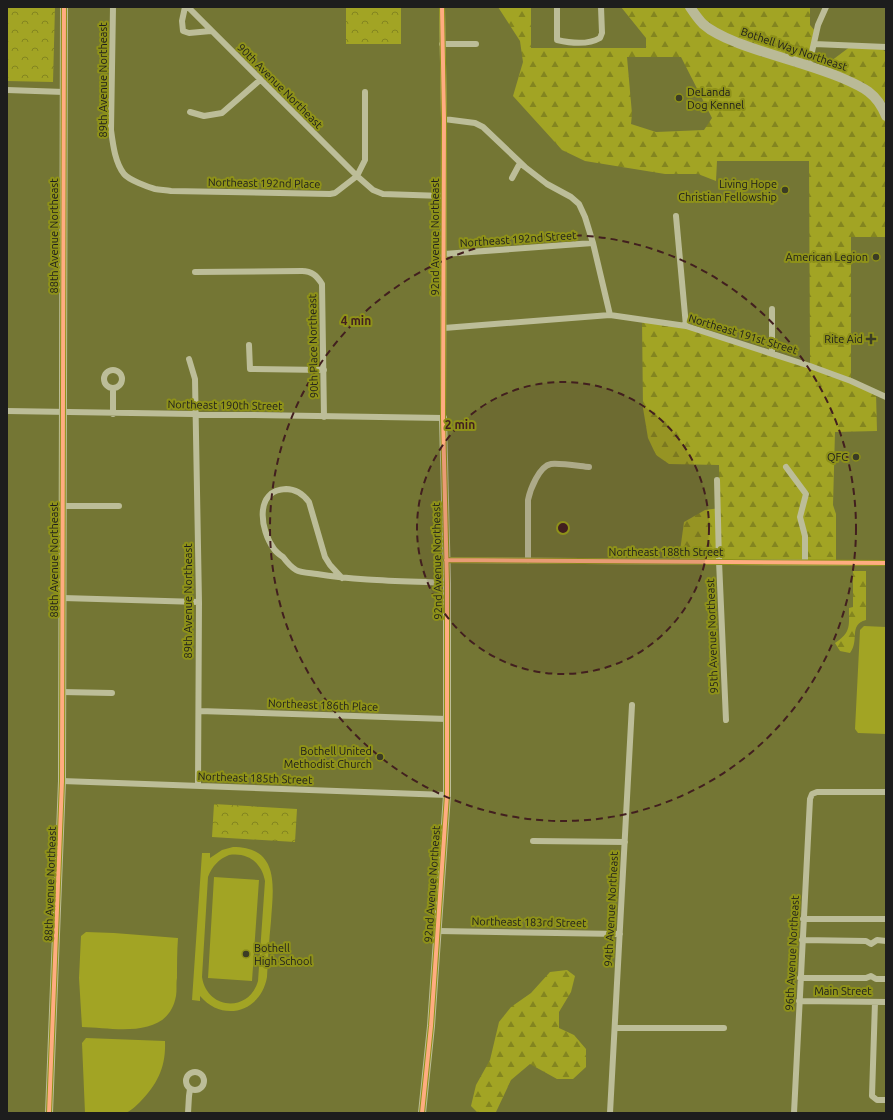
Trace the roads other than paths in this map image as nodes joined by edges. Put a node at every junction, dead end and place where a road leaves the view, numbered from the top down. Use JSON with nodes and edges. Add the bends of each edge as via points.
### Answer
{"nodes":[{"id":1,"x":64,"y":7,"type":"edge"},
{"id":2,"x":113,"y":7,"type":"edge"},
{"id":3,"x":442,"y":7,"type":"edge"},
{"id":4,"x":557,"y":7,"type":"edge"},
{"id":5,"x":601,"y":7,"type":"edge"},
{"id":6,"x":690,"y":7,"type":"edge"},
{"id":7,"x":826,"y":7,"type":"edge"},
{"id":8,"x":188,"y":8,"type":"edge"},
{"id":9,"x":211,"y":31,"type":"junction"},
{"id":10,"x":442,"y":44,"type":"junction"},
{"id":11,"x":476,"y":44,"type":"dead end"},
{"id":12,"x":814,"y":44,"type":"junction"},
{"id":13,"x":886,"y":47,"type":"edge"},
{"id":14,"x":809,"y":66,"type":"junction"},
{"id":15,"x":260,"y":80,"type":"junction"},
{"id":16,"x":7,"y":90,"type":"edge"},
{"id":17,"x":64,"y":92,"type":"junction"},
{"id":18,"x":365,"y":92,"type":"dead end"},
{"id":19,"x":190,"y":112,"type":"dead end"},
{"id":20,"x":886,"y":116,"type":"edge"},
{"id":21,"x":444,"y":119,"type":"junction"},
{"id":22,"x":520,"y":163,"type":"junction"},
{"id":23,"x":125,"y":175,"type":"joint"},
{"id":24,"x":357,"y":176,"type":"junction"},
{"id":25,"x":512,"y":178,"type":"dead end"},
{"id":26,"x":443,"y":196,"type":"junction"},
{"id":27,"x":676,"y":216,"type":"dead end"},
{"id":28,"x":593,"y":243,"type":"junction"},
{"id":29,"x":444,"y":254,"type":"junction"},
{"id":30,"x":195,"y":272,"type":"dead end"},
{"id":31,"x":772,"y":309,"type":"dead end"},
{"id":32,"x":610,"y":315,"type":"junction"},
{"id":33,"x":686,"y":326,"type":"junction"},
{"id":34,"x":444,"y":328,"type":"junction"},
{"id":35,"x":249,"y":345,"type":"dead end"},
{"id":36,"x":772,"y":353,"type":"junction"},
{"id":37,"x":189,"y":359,"type":"dead end"},
{"id":38,"x":324,"y":370,"type":"junction"},
{"id":39,"x":113,"y":388,"type":"dead end"},
{"id":40,"x":886,"y":397,"type":"edge"},
{"id":41,"x":7,"y":411,"type":"edge"},
{"id":42,"x":63,"y":413,"type":"junction"},
{"id":43,"x":113,"y":414,"type":"junction"},
{"id":44,"x":196,"y":415,"type":"junction"},
{"id":45,"x":324,"y":417,"type":"junction"},
{"id":46,"x":443,"y":418,"type":"junction"},
{"id":47,"x":589,"y":467,"type":"dead end"},
{"id":48,"x":786,"y":467,"type":"dead end"},
{"id":49,"x":718,"y":480,"type":"dead end"},
{"id":50,"x":63,"y":506,"type":"junction"},
{"id":51,"x":119,"y":506,"type":"dead end"},
{"id":52,"x":446,"y":560,"type":"junction"},
{"id":53,"x":528,"y":561,"type":"junction"},
{"id":54,"x":719,"y":562,"type":"junction"},
{"id":55,"x":805,"y":562,"type":"junction"},
{"id":56,"x":886,"y":562,"type":"edge"},
{"id":57,"x":342,"y":578,"type":"junction"},
{"id":58,"x":447,"y":583,"type":"junction"},
{"id":59,"x":63,"y":598,"type":"junction"},
{"id":60,"x":198,"y":602,"type":"junction"},
{"id":61,"x":62,"y":692,"type":"junction"},
{"id":62,"x":112,"y":693,"type":"dead end"},
{"id":63,"x":632,"y":706,"type":"dead end"},
{"id":64,"x":199,"y":711,"type":"junction"},
{"id":65,"x":447,"y":719,"type":"junction"},
{"id":66,"x":726,"y":720,"type":"dead end"},
{"id":67,"x":62,"y":781,"type":"junction"},
{"id":68,"x":198,"y":786,"type":"junction"},
{"id":69,"x":886,"y":792,"type":"edge"},
{"id":70,"x":447,"y":795,"type":"junction"},
{"id":71,"x":533,"y":841,"type":"dead end"},
{"id":72,"x":625,"y":842,"type":"junction"},
{"id":73,"x":804,"y":919,"type":"junction"},
{"id":74,"x":886,"y":919,"type":"edge"},
{"id":75,"x":438,"y":931,"type":"junction"},
{"id":76,"x":620,"y":934,"type":"junction"},
{"id":77,"x":802,"y":940,"type":"junction"},
{"id":78,"x":886,"y":940,"type":"edge"},
{"id":79,"x":800,"y":978,"type":"junction"},
{"id":80,"x":886,"y":979,"type":"edge"},
{"id":81,"x":799,"y":1001,"type":"junction"},
{"id":82,"x":875,"y":1002,"type":"junction"},
{"id":83,"x":886,"y":1002,"type":"edge"},
{"id":84,"x":615,"y":1028,"type":"junction"},
{"id":85,"x":724,"y":1028,"type":"dead end"},
{"id":86,"x":190,"y":1089,"type":"dead end"},
{"id":87,"x":886,"y":1100,"type":"edge"},
{"id":88,"x":49,"y":1113,"type":"edge"},
{"id":89,"x":188,"y":1113,"type":"edge"},
{"id":90,"x":422,"y":1113,"type":"edge"},
{"id":91,"x":610,"y":1113,"type":"edge"},
{"id":92,"x":794,"y":1113,"type":"edge"}],
"edges":[{"from":1,"to":17,"type":"street","name":"88th Avenue Northeast"},
{"from":2,"to":23,"type":"street","name":"89th Avenue Northeast","via":[[111,130],[116,157]]},
{"from":3,"to":10,"type":"street","name":"92nd Avenue Northeast"},
{"from":4,"to":5,"type":"street","via":[[557,40],[577,42],[596,41],[600,38]]},
{"from":6,"to":14,"type":"main road","name":"Bothell Way Northeast","via":[[703,24],[719,35]]},
{"from":7,"to":12,"type":"street","via":[[818,24]]},
{"from":8,"to":9,"type":"street","name":"90th Avenue Northeast"},
{"from":8,"to":9,"type":"street","via":[[182,20],[183,31]]},
{"from":9,"to":15,"type":"street","name":"90th Avenue Northeast"},
{"from":10,"to":11,"type":"street"},
{"from":10,"to":21,"type":"street","name":"92nd Avenue Northeast"},
{"from":12,"to":13,"type":"street"},
{"from":12,"to":14,"type":"street"},
{"from":14,"to":20,"type":"main road","name":"Bothell Way Northeast","via":[[870,92],[878,100]]},
{"from":15,"to":19,"type":"street","via":[[222,113],[204,116]]},
{"from":15,"to":24,"type":"street","name":"90th Avenue Northeast"},
{"from":16,"to":17,"type":"street"},
{"from":17,"to":42,"type":"street","name":"88th Avenue Northeast"},
{"from":18,"to":24,"type":"street","via":[[365,160]]},
{"from":21,"to":22,"type":"street","via":[[475,123],[483,127]]},
{"from":21,"to":26,"type":"street","name":"92nd Avenue Northeast"},
{"from":22,"to":25,"type":"street"},
{"from":22,"to":28,"type":"street","via":[[579,204]]},
{"from":23,"to":24,"type":"street","name":"Northeast 192nd Place","via":[[155,189],[171,191],[330,194]]},
{"from":24,"to":26,"type":"street","via":[[373,190],[383,194]]},
{"from":26,"to":29,"type":"street","name":"92nd Avenue Northeast"},
{"from":27,"to":33,"type":"street"},
{"from":28,"to":29,"type":"street","name":"Northeast 192nd Street"},
{"from":28,"to":32,"type":"street"},
{"from":29,"to":34,"type":"street","name":"92nd Avenue Northeast"},
{"from":30,"to":38,"type":"street","name":"90th Place Northeast","via":[[308,271],[317,276],[322,284]]},
{"from":31,"to":36,"type":"street"},
{"from":32,"to":33,"type":"street","name":"Northeast 191st Street"},
{"from":32,"to":34,"type":"street","name":"Northeast 191st Street"},
{"from":33,"to":36,"type":"street","name":"Northeast 191st Street"},
{"from":34,"to":46,"type":"street","name":"92nd Avenue Northeast"},
{"from":35,"to":38,"type":"street","via":[[250,369]]},
{"from":36,"to":40,"type":"street","name":"Northeast 191st Street","via":[[851,381]]},
{"from":37,"to":44,"type":"street","name":"89th Avenue Northeast","via":[[195,379]]},
{"from":38,"to":45,"type":"street","name":"90th Place Northeast"},
{"from":39,"to":43,"type":"street"},
{"from":41,"to":42,"type":"street","name":"Northeast 190th Street"},
{"from":42,"to":43,"type":"street","name":"Northeast 190th Street"},
{"from":42,"to":50,"type":"street","name":"88th Avenue Northeast"},
{"from":43,"to":44,"type":"street","name":"Northeast 190th Street"},
{"from":44,"to":45,"type":"street","name":"Northeast 190th Street"},
{"from":44,"to":60,"type":"street","name":"89th Avenue Northeast"},
{"from":45,"to":46,"type":"street","name":"Northeast 190th Street"},
{"from":46,"to":52,"type":"street","name":"92nd Avenue Northeast"},
{"from":47,"to":53,"type":"street","via":[[550,464],[536,478],[528,500]]},
{"from":48,"to":55,"type":"street","via":[[806,494],[800,517],[805,536]]},
{"from":49,"to":54,"type":"street","name":"95th Avenue Northeast"},
{"from":50,"to":51,"type":"street"},
{"from":50,"to":59,"type":"street","name":"88th Avenue Northeast"},
{"from":52,"to":53,"type":"street","name":"Northeast 188th Street"},
{"from":52,"to":58,"type":"street","name":"92nd Avenue Northeast"},
{"from":53,"to":54,"type":"street","name":"Northeast 188th Street"},
{"from":54,"to":55,"type":"street","name":"Northeast 188th Street"},
{"from":54,"to":66,"type":"street","name":"95th Avenue Northeast"},
{"from":55,"to":56,"type":"street","name":"Northeast 188th Street"},
{"from":57,"to":57,"type":"street","via":[[325,557],[309,502],[304,495],[289,489],[272,492],[264,503],[262,513],[266,534],[274,549],[296,570]]},
{"from":57,"to":58,"type":"street"},
{"from":58,"to":65,"type":"street","name":"92nd Avenue Northeast"},
{"from":59,"to":60,"type":"street"},
{"from":59,"to":61,"type":"street","name":"88th Avenue Northeast"},
{"from":60,"to":64,"type":"street","name":"89th Avenue Northeast"},
{"from":61,"to":62,"type":"street"},
{"from":61,"to":67,"type":"street","name":"88th Avenue Northeast"},
{"from":63,"to":72,"type":"street","name":"94th Avenue Northeast"},
{"from":64,"to":65,"type":"street","name":"Northeast 186th Place"},
{"from":64,"to":68,"type":"street","name":"89th Avenue Northeast"},
{"from":65,"to":70,"type":"street","name":"92nd Avenue Northeast"},
{"from":67,"to":68,"type":"street","name":"Northeast 185th Street"},
{"from":67,"to":88,"type":"street","name":"88th Avenue Northeast"},
{"from":68,"to":70,"type":"street","name":"Northeast 185th Street"},
{"from":69,"to":73,"type":"street","name":"96th Avenue Northeast","via":[[812,794]]},
{"from":70,"to":75,"type":"street","name":"92nd Avenue Northeast"},
{"from":71,"to":72,"type":"street"},
{"from":72,"to":76,"type":"street","name":"94th Avenue Northeast"},
{"from":73,"to":74,"type":"street"},
{"from":73,"to":77,"type":"street","name":"96th Avenue Northeast"},
{"from":75,"to":76,"type":"street","name":"Northeast 183rd Street"},
{"from":75,"to":90,"type":"street","name":"92nd Avenue Northeast"},
{"from":76,"to":84,"type":"street","name":"94th Avenue Northeast"},
{"from":77,"to":78,"type":"street","via":[[866,941],[871,944],[877,940]]},
{"from":77,"to":79,"type":"street","name":"96th Avenue Northeast"},
{"from":79,"to":80,"type":"street","via":[[871,976]]},
{"from":79,"to":81,"type":"street","name":"96th Avenue Northeast"},
{"from":81,"to":82,"type":"street","name":"Main Street"},
{"from":81,"to":92,"type":"street","name":"96th Avenue Northeast"},
{"from":82,"to":83,"type":"street","name":"Main Street"},
{"from":82,"to":87,"type":"street","via":[[872,1096],[877,1100]]},
{"from":84,"to":85,"type":"street"},
{"from":84,"to":91,"type":"street","name":"94th Avenue Northeast"},
{"from":86,"to":89,"type":"street"}]}
